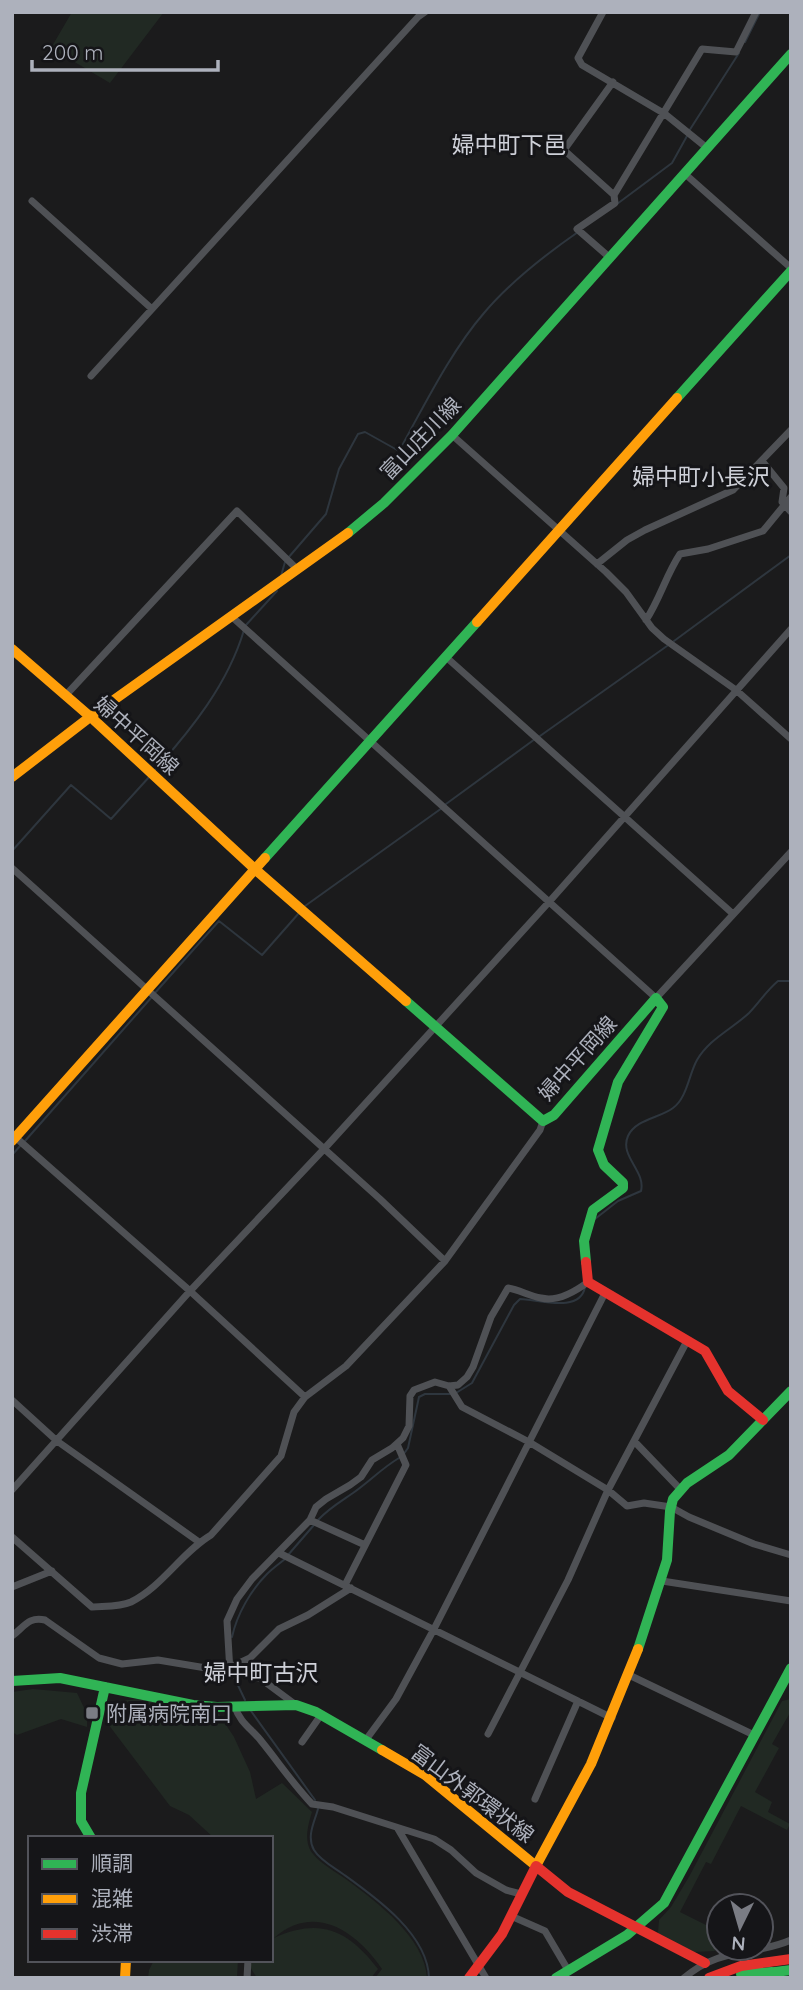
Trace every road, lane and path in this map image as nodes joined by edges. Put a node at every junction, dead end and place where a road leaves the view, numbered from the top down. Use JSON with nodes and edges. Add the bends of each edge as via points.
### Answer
{"nodes":[{"id":1,"x":425,"y":12,"type":"edge"},
{"id":2,"x":603,"y":12,"type":"edge"},
{"id":3,"x":756,"y":12,"type":"edge"},
{"id":4,"x":791,"y":54,"type":"edge"},
{"id":5,"x":613,"y":82,"type":"junction"},
{"id":6,"x":665,"y":114,"type":"junction"},
{"id":7,"x":708,"y":148,"type":"junction"},
{"id":8,"x":684,"y":173,"type":"junction"},
{"id":9,"x":614,"y":195,"type":"junction"},
{"id":10,"x":32,"y":201,"type":"dead end"},
{"id":11,"x":609,"y":257,"type":"junction"},
{"id":12,"x":791,"y":270,"type":"edge"},
{"id":13,"x":152,"y":309,"type":"junction"},
{"id":14,"x":91,"y":376,"type":"dead end"},
{"id":15,"x":791,"y":430,"type":"edge"},
{"id":16,"x":452,"y":435,"type":"junction"},
{"id":17,"x":762,"y":461,"type":"junction"},
{"id":18,"x":791,"y":497,"type":"edge"},
{"id":19,"x":783,"y":505,"type":"junction"},
{"id":20,"x":791,"y":512,"type":"edge"},
{"id":21,"x":559,"y":531,"type":"junction"},
{"id":22,"x":597,"y":564,"type":"junction"},
{"id":23,"x":297,"y":569,"type":"junction"},
{"id":24,"x":230,"y":616,"type":"junction"},
{"id":25,"x":646,"y":620,"type":"junction"},
{"id":26,"x":791,"y":629,"type":"edge"},
{"id":27,"x":12,"y":649,"type":"edge"},
{"id":28,"x":446,"y":657,"type":"junction"},
{"id":29,"x":736,"y":690,"type":"junction"},
{"id":30,"x":65,"y":696,"type":"junction"},
{"id":31,"x":90,"y":717,"type":"junction"},
{"id":32,"x":791,"y":739,"type":"edge"},
{"id":33,"x":369,"y":741,"type":"junction"},
{"id":34,"x":12,"y":777,"type":"edge"},
{"id":35,"x":624,"y":815,"type":"junction"},
{"id":36,"x":791,"y":852,"type":"edge"},
{"id":37,"x":12,"y":868,"type":"edge"},
{"id":38,"x":256,"y":870,"type":"junction"},
{"id":39,"x":548,"y":902,"type":"junction"},
{"id":40,"x":732,"y":913,"type":"junction"},
{"id":41,"x":148,"y":990,"type":"junction"},
{"id":42,"x":656,"y":998,"type":"junction"},
{"id":43,"x":436,"y":1025,"type":"junction"},
{"id":44,"x":543,"y":1121,"type":"junction"},
{"id":45,"x":13,"y":1137,"type":"edge"},
{"id":46,"x":324,"y":1149,"type":"junction"},
{"id":47,"x":445,"y":1261,"type":"junction"},
{"id":48,"x":589,"y":1282,"type":"junction"},
{"id":49,"x":190,"y":1291,"type":"junction"},
{"id":50,"x":605,"y":1293,"type":"junction"},
{"id":51,"x":687,"y":1340,"type":"junction"},
{"id":52,"x":449,"y":1386,"type":"junction"},
{"id":53,"x":791,"y":1391,"type":"edge"},
{"id":54,"x":305,"y":1397,"type":"junction"},
{"id":55,"x":12,"y":1400,"type":"edge"},
{"id":56,"x":764,"y":1420,"type":"junction"},
{"id":57,"x":57,"y":1441,"type":"junction"},
{"id":58,"x":634,"y":1441,"type":"junction"},
{"id":59,"x":529,"y":1442,"type":"junction"},
{"id":60,"x":397,"y":1444,"type":"junction"},
{"id":61,"x":12,"y":1490,"type":"edge"},
{"id":62,"x":608,"y":1490,"type":"junction"},
{"id":63,"x":681,"y":1490,"type":"junction"},
{"id":64,"x":671,"y":1507,"type":"junction"},
{"id":65,"x":310,"y":1520,"type":"junction"},
{"id":66,"x":12,"y":1538,"type":"edge"},
{"id":67,"x":199,"y":1542,"type":"junction"},
{"id":68,"x":365,"y":1545,"type":"junction"},
{"id":69,"x":279,"y":1553,"type":"junction"},
{"id":70,"x":791,"y":1555,"type":"edge"},
{"id":71,"x":51,"y":1572,"type":"junction"},
{"id":72,"x":662,"y":1581,"type":"junction"},
{"id":73,"x":12,"y":1587,"type":"edge"},
{"id":74,"x":348,"y":1587,"type":"junction"},
{"id":75,"x":791,"y":1601,"type":"edge"},
{"id":76,"x":434,"y":1629,"type":"junction"},
{"id":77,"x":12,"y":1636,"type":"edge"},
{"id":78,"x":791,"y":1668,"type":"edge"},
{"id":79,"x":230,"y":1672,"type":"junction"},
{"id":80,"x":519,"y":1672,"type":"junction"},
{"id":81,"x":629,"y":1675,"type":"junction"},
{"id":82,"x":12,"y":1681,"type":"edge"},
{"id":83,"x":105,"y":1687,"type":"junction"},
{"id":84,"x":578,"y":1701,"type":"junction"},
{"id":85,"x":296,"y":1705,"type":"junction"},
{"id":86,"x":235,"y":1707,"type":"junction"},
{"id":87,"x":321,"y":1715,"type":"junction"},
{"id":88,"x":612,"y":1718,"type":"junction"},
{"id":89,"x":488,"y":1734,"type":"dead end"},
{"id":90,"x":754,"y":1735,"type":"junction"},
{"id":91,"x":365,"y":1741,"type":"junction"},
{"id":92,"x":302,"y":1742,"type":"dead end"},
{"id":93,"x":535,"y":1799,"type":"dead end"},
{"id":94,"x":398,"y":1829,"type":"junction"},
{"id":95,"x":90,"y":1836,"type":"edge"},
{"id":96,"x":536,"y":1866,"type":"junction"},
{"id":97,"x":521,"y":1894,"type":"junction"},
{"id":98,"x":511,"y":1916,"type":"junction"},
{"id":99,"x":637,"y":1927,"type":"junction"},
{"id":100,"x":791,"y":1940,"type":"edge"},
{"id":101,"x":791,"y":1959,"type":"edge"},
{"id":102,"x":705,"y":1963,"type":"junction"},
{"id":103,"x":478,"y":1965,"type":"junction"},
{"id":104,"x":568,"y":1970,"type":"junction"},
{"id":105,"x":791,"y":1970,"type":"edge"},
{"id":106,"x":772,"y":1972,"type":"junction"},
{"id":107,"x":730,"y":1973,"type":"edge"},
{"id":108,"x":469,"y":1978,"type":"edge"},
{"id":109,"x":486,"y":1978,"type":"edge"},
{"id":110,"x":556,"y":1978,"type":"edge"},
{"id":111,"x":684,"y":1978,"type":"edge"},
{"id":112,"x":709,"y":1978,"type":"edge"},
{"id":113,"x":715,"y":1978,"type":"edge"},
{"id":114,"x":748,"y":1978,"type":"edge"}],
"edges":[{"from":1,"to":13,"type":"street"},
{"from":2,"to":5,"type":"street","via":[[578,58],[582,65]]},
{"from":3,"to":6,"type":"street","via":[[736,52],[702,49]]},
{"from":4,"to":7,"type":"main road","name":"富山庄川線"},
{"from":5,"to":6,"type":"street"},
{"from":5,"to":9,"type":"street","via":[[565,150]]},
{"from":6,"to":7,"type":"street"},
{"from":6,"to":9,"type":"street"},
{"from":7,"to":8,"type":"main road","name":"富山庄川線"},
{"from":8,"to":11,"type":"main road","name":"富山庄川線"},
{"from":8,"to":12,"type":"street"},
{"from":9,"to":11,"type":"street","via":[[615,203],[577,229]]},
{"from":10,"to":13,"type":"street"},
{"from":11,"to":16,"type":"main road","name":"富山庄川線"},
{"from":12,"to":21,"type":"main road"},
{"from":13,"to":14,"type":"street"},
{"from":15,"to":17,"type":"street"},
{"from":16,"to":21,"type":"street"},
{"from":16,"to":23,"type":"main road","name":"富山庄川線","via":[[384,503]]},
{"from":17,"to":19,"type":"street","via":[[784,488]]},
{"from":17,"to":22,"type":"street","via":[[733,490],[645,530]]},
{"from":18,"to":19,"type":"street"},
{"from":19,"to":20,"type":"street"},
{"from":19,"to":25,"type":"street","via":[[763,531],[680,554]]},
{"from":21,"to":22,"type":"street"},
{"from":21,"to":28,"type":"main road"},
{"from":22,"to":25,"type":"street"},
{"from":23,"to":24,"type":"main road","name":"富山庄川線"},
{"from":23,"to":30,"type":"street","via":[[237,511]]},
{"from":24,"to":31,"type":"main road","name":"富山庄川線"},
{"from":24,"to":33,"type":"street"},
{"from":25,"to":29,"type":"street","via":[[681,654]]},
{"from":26,"to":29,"type":"street"},
{"from":27,"to":30,"type":"main road","name":"婦中平岡線"},
{"from":28,"to":33,"type":"main road"},
{"from":28,"to":35,"type":"street"},
{"from":29,"to":32,"type":"street"},
{"from":29,"to":35,"type":"street"},
{"from":30,"to":31,"type":"main road","name":"婦中平岡線"},
{"from":31,"to":34,"type":"main road","name":"富山庄川線"},
{"from":31,"to":38,"type":"main road","name":"婦中平岡線"},
{"from":33,"to":38,"type":"main road"},
{"from":33,"to":39,"type":"street"},
{"from":35,"to":39,"type":"street"},
{"from":35,"to":40,"type":"street"},
{"from":36,"to":40,"type":"street"},
{"from":37,"to":41,"type":"street"},
{"from":38,"to":41,"type":"main road"},
{"from":38,"to":43,"type":"main road","name":"婦中平岡線"},
{"from":39,"to":42,"type":"street"},
{"from":39,"to":43,"type":"street"},
{"from":40,"to":42,"type":"street"},
{"from":41,"to":45,"type":"main road"},
{"from":41,"to":46,"type":"street"},
{"from":42,"to":44,"type":"main road","name":"婦中平岡線","via":[[554,1115]]},
{"from":42,"to":48,"type":"main road","name":"婦中平岡線","via":[[663,1007],[618,1082],[598,1150],[605,1168],[623,1183],[593,1210],[584,1241]]},
{"from":43,"to":44,"type":"main road","name":"婦中平岡線"},
{"from":43,"to":46,"type":"street"},
{"from":44,"to":47,"type":"street"},
{"from":45,"to":49,"type":"street"},
{"from":46,"to":47,"type":"street"},
{"from":46,"to":49,"type":"street"},
{"from":47,"to":54,"type":"street","via":[[346,1366]]},
{"from":48,"to":50,"type":"main road"},
{"from":48,"to":52,"type":"street","via":[[544,1299],[508,1288],[491,1317],[473,1367],[458,1385]]},
{"from":49,"to":54,"type":"street"},
{"from":49,"to":57,"type":"street"},
{"from":50,"to":51,"type":"main road"},
{"from":50,"to":59,"type":"street"},
{"from":51,"to":56,"type":"main road","via":[[705,1351],[728,1391]]},
{"from":51,"to":58,"type":"street"},
{"from":52,"to":59,"type":"street","via":[[462,1407]]},
{"from":52,"to":60,"type":"street","via":[[435,1382],[414,1390],[408,1426]]},
{"from":53,"to":56,"type":"main road","name":"富山外郭環状線"},
{"from":54,"to":67,"type":"street","via":[[294,1412],[281,1456],[211,1535]]},
{"from":55,"to":57,"type":"street"},
{"from":56,"to":63,"type":"main road","name":"富山外郭環状線","via":[[721,1461]]},
{"from":57,"to":61,"type":"street"},
{"from":57,"to":67,"type":"street"},
{"from":58,"to":62,"type":"street"},
{"from":58,"to":63,"type":"street"},
{"from":59,"to":62,"type":"street"},
{"from":59,"to":76,"type":"street"},
{"from":60,"to":65,"type":"street","via":[[372,1460],[351,1485],[316,1507]]},
{"from":60,"to":68,"type":"street","via":[[406,1465]]},
{"from":62,"to":64,"type":"street","via":[[627,1506]]},
{"from":62,"to":80,"type":"street","via":[[568,1580]]},
{"from":63,"to":64,"type":"main road","name":"富山外郭環状線"},
{"from":64,"to":70,"type":"street","via":[[754,1544]]},
{"from":64,"to":72,"type":"main road","name":"富山外郭環状線"},
{"from":65,"to":68,"type":"street"},
{"from":65,"to":69,"type":"street"},
{"from":66,"to":71,"type":"street"},
{"from":67,"to":71,"type":"street","via":[[162,1581],[129,1603],[92,1607]]},
{"from":68,"to":74,"type":"street"},
{"from":69,"to":74,"type":"street"},
{"from":69,"to":79,"type":"street","via":[[252,1579],[230,1613],[226,1642]]},
{"from":71,"to":73,"type":"street"},
{"from":72,"to":75,"type":"street"},
{"from":72,"to":81,"type":"main road","name":"富山外郭環状線"},
{"from":74,"to":76,"type":"street"},
{"from":74,"to":79,"type":"street","via":[[279,1629]]},
{"from":76,"to":80,"type":"street"},
{"from":76,"to":91,"type":"street","via":[[396,1699]]},
{"from":77,"to":79,"type":"street","via":[[35,1618],[45,1620],[99,1658],[122,1664],[158,1660]]},
{"from":78,"to":90,"type":"main road"},
{"from":79,"to":85,"type":"street","via":[[261,1679]]},
{"from":80,"to":84,"type":"street"},
{"from":80,"to":89,"type":"street"},
{"from":81,"to":88,"type":"main road","name":"富山外郭環状線"},
{"from":81,"to":90,"type":"street"},
{"from":82,"to":83,"type":"main road","name":"富山外郭環状線","via":[[60,1678]]},
{"from":83,"to":86,"type":"main road","name":"富山外郭環状線","via":[[193,1705]]},
{"from":83,"to":95,"type":"main road","via":[[81,1793],[81,1821]]},
{"from":84,"to":88,"type":"street"},
{"from":84,"to":93,"type":"street"},
{"from":85,"to":86,"type":"main road","name":"富山外郭環状線"},
{"from":85,"to":87,"type":"main road","name":"富山外郭環状線"},
{"from":86,"to":94,"type":"street","via":[[242,1722],[312,1804]]},
{"from":87,"to":91,"type":"main road","name":"富山外郭環状線"},
{"from":87,"to":92,"type":"street"},
{"from":88,"to":96,"type":"main road","name":"富山外郭環状線","via":[[567,1814]]},
{"from":90,"to":99,"type":"main road","via":[[675,1886],[655,1913]]},
{"from":91,"to":96,"type":"main road","name":"富山外郭環状線","via":[[425,1775]]},
{"from":94,"to":97,"type":"street","via":[[435,1839],[476,1873]]},
{"from":94,"to":103,"type":"street"},
{"from":96,"to":97,"type":"main road"},
{"from":96,"to":99,"type":"main road","via":[[568,1892]]},
{"from":97,"to":98,"type":"main road"},
{"from":98,"to":103,"type":"main road"},
{"from":98,"to":104,"type":"street","via":[[545,1931]]},
{"from":99,"to":102,"type":"main road"},
{"from":99,"to":104,"type":"main road"},
{"from":100,"to":102,"type":"street"},
{"from":101,"to":107,"type":"main road"},
{"from":102,"to":111,"type":"street"},
{"from":103,"to":108,"type":"main road"},
{"from":103,"to":109,"type":"street"},
{"from":104,"to":110,"type":"main road"},
{"from":105,"to":106,"type":"main road"},
{"from":106,"to":107,"type":"main road"},
{"from":106,"to":114,"type":"main road"},
{"from":107,"to":112,"type":"main road"},
{"from":107,"to":113,"type":"main road"}]}
